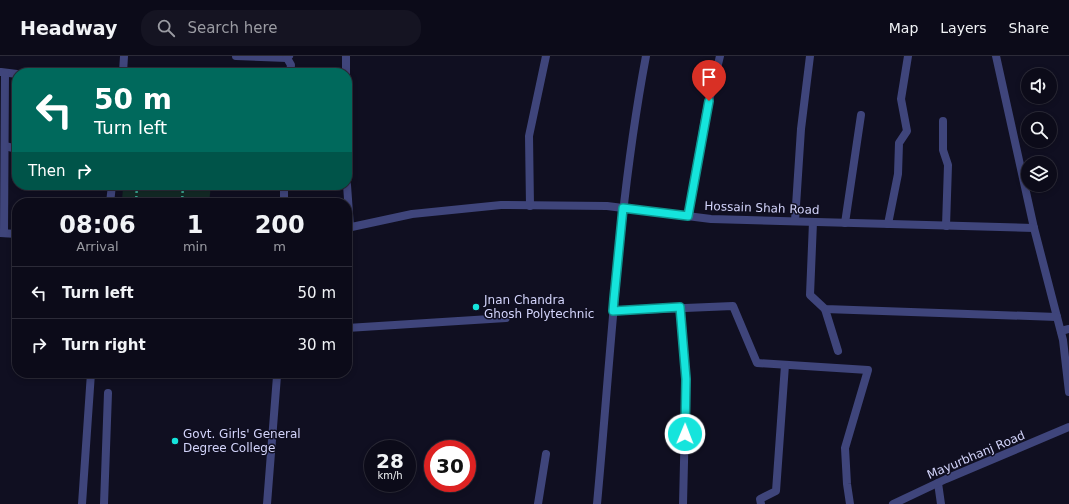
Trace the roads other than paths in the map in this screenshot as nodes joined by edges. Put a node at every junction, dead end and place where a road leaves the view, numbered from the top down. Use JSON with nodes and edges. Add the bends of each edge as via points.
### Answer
{"nodes":[{"id":1,"x":124,"y":56,"type":"edge"},
{"id":2,"x":236,"y":56,"type":"edge"},
{"id":3,"x":346,"y":56,"type":"edge"},
{"id":4,"x":546,"y":56,"type":"edge"},
{"id":5,"x":646,"y":56,"type":"edge"},
{"id":6,"x":720,"y":56,"type":"edge"},
{"id":7,"x":810,"y":56,"type":"edge"},
{"id":8,"x":908,"y":56,"type":"edge"},
{"id":9,"x":996,"y":56,"type":"edge"},
{"id":10,"x":288,"y":57,"type":"edge"},
{"id":11,"x":123,"y":68,"type":"edge"},
{"id":12,"x":291,"y":68,"type":"edge"},
{"id":13,"x":346,"y":68,"type":"edge"},
{"id":14,"x":3,"y":72,"type":"edge"},
{"id":15,"x":861,"y":115,"type":"dead end"},
{"id":16,"x":943,"y":121,"type":"dead end"},
{"id":17,"x":5,"y":146,"type":"junction"},
{"id":18,"x":12,"y":148,"type":"edge"},
{"id":19,"x":530,"y":206,"type":"junction"},
{"id":20,"x":623,"y":208,"type":"junction"},
{"id":21,"x":688,"y":216,"type":"junction"},
{"id":22,"x":795,"y":221,"type":"junction"},
{"id":23,"x":813,"y":222,"type":"junction"},
{"id":24,"x":845,"y":223,"type":"junction"},
{"id":25,"x":888,"y":224,"type":"junction"},
{"id":26,"x":946,"y":226,"type":"junction"},
{"id":27,"x":352,"y":227,"type":"edge"},
{"id":28,"x":1034,"y":228,"type":"junction"},
{"id":29,"x":2,"y":233,"type":"edge"},
{"id":30,"x":12,"y":234,"type":"edge"},
{"id":31,"x":680,"y":307,"type":"junction"},
{"id":32,"x":825,"y":309,"type":"junction"},
{"id":33,"x":613,"y":311,"type":"junction"},
{"id":34,"x":1057,"y":317,"type":"junction"},
{"id":35,"x":506,"y":318,"type":"dead end"},
{"id":36,"x":352,"y":328,"type":"edge"},
{"id":37,"x":1065,"y":330,"type":"edge"},
{"id":38,"x":838,"y":351,"type":"dead end"},
{"id":39,"x":785,"y":365,"type":"junction"},
{"id":40,"x":90,"y":378,"type":"edge"},
{"id":41,"x":277,"y":378,"type":"edge"},
{"id":42,"x":1069,"y":392,"type":"edge"},
{"id":43,"x":108,"y":393,"type":"dead end"},
{"id":44,"x":1069,"y":428,"type":"edge"},
{"id":45,"x":546,"y":454,"type":"dead end"},
{"id":46,"x":938,"y":483,"type":"junction"},
{"id":47,"x":82,"y":504,"type":"edge"},
{"id":48,"x":104,"y":504,"type":"edge"},
{"id":49,"x":267,"y":504,"type":"edge"},
{"id":50,"x":538,"y":504,"type":"edge"},
{"id":51,"x":598,"y":504,"type":"edge"},
{"id":52,"x":683,"y":504,"type":"edge"},
{"id":53,"x":761,"y":504,"type":"edge"},
{"id":54,"x":850,"y":504,"type":"edge"},
{"id":55,"x":893,"y":504,"type":"edge"},
{"id":56,"x":941,"y":504,"type":"edge"}],
"edges":[{"from":1,"to":11,"type":"street"},
{"from":2,"to":10,"type":"street"},
{"from":3,"to":13,"type":"street"},
{"from":4,"to":19,"type":"street","via":[[529,136]]},
{"from":5,"to":20,"type":"street"},
{"from":6,"to":21,"type":"street","via":[[706,113]]},
{"from":7,"to":22,"type":"street","via":[[801,129]]},
{"from":8,"to":25,"type":"street","via":[[901,99],[907,131],[899,143],[898,174]]},
{"from":9,"to":28,"type":"street"},
{"from":10,"to":12,"type":"street"},
{"from":14,"to":17,"type":"street"},
{"from":15,"to":24,"type":"street"},
{"from":16,"to":26,"type":"street","via":[[943,150],[948,165]]},
{"from":17,"to":18,"type":"street"},
{"from":17,"to":29,"type":"street"},
{"from":19,"to":20,"type":"street","name":"Hossain Shah Road"},
{"from":19,"to":27,"type":"street","name":"Hossain Shah Road","via":[[501,205],[412,214]]},
{"from":20,"to":21,"type":"street","name":"Hossain Shah Road"},
{"from":20,"to":33,"type":"street"},
{"from":21,"to":22,"type":"street","name":"Hossain Shah Road"},
{"from":22,"to":23,"type":"street","name":"Hossain Shah Road"},
{"from":23,"to":24,"type":"street","name":"Hossain Shah Road"},
{"from":23,"to":32,"type":"street","via":[[810,295]]},
{"from":24,"to":25,"type":"street","name":"Hossain Shah Road"},
{"from":25,"to":26,"type":"street","name":"Hossain Shah Road"},
{"from":26,"to":28,"type":"street","name":"Hossain Shah Road"},
{"from":28,"to":34,"type":"street"},
{"from":29,"to":30,"type":"street"},
{"from":31,"to":33,"type":"street"},
{"from":31,"to":39,"type":"street","via":[[733,306],[758,363]]},
{"from":31,"to":52,"type":"street","via":[[686,379]]},
{"from":32,"to":34,"type":"street"},
{"from":32,"to":38,"type":"street"},
{"from":33,"to":51,"type":"street"},
{"from":34,"to":37,"type":"street"},
{"from":35,"to":36,"type":"street"},
{"from":37,"to":42,"type":"street"},
{"from":39,"to":53,"type":"street","via":[[776,492],[760,499]]},
{"from":39,"to":54,"type":"street","via":[[868,370],[845,448]]},
{"from":40,"to":47,"type":"street"},
{"from":41,"to":49,"type":"street"},
{"from":43,"to":48,"type":"street"},
{"from":44,"to":46,"type":"street","name":"Mayurbhanj Road"},
{"from":45,"to":50,"type":"street"},
{"from":46,"to":55,"type":"street","name":"Mayurbhanj Road"},
{"from":46,"to":56,"type":"street"}]}
